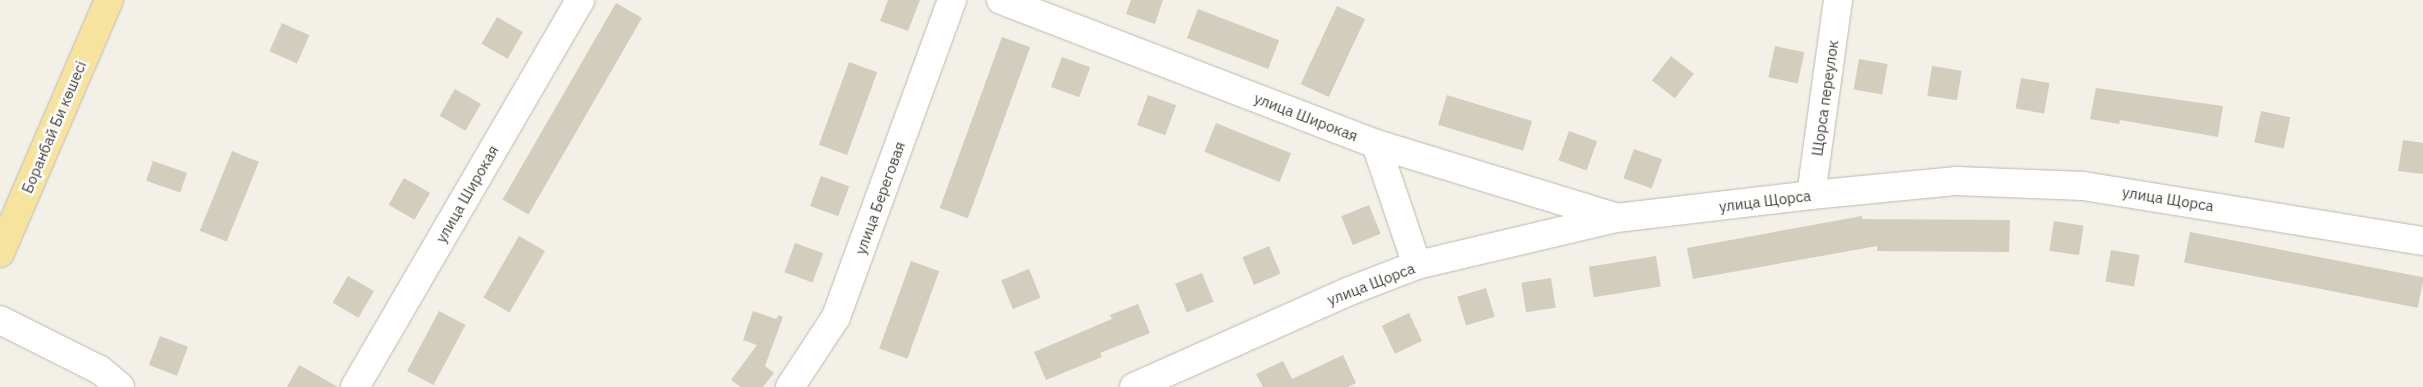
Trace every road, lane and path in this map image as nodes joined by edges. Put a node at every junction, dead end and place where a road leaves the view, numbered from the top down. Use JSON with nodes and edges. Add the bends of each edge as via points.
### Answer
{"nodes":[{"id":1,"x":109,"y":0,"type":"edge"},
{"id":2,"x":580,"y":0,"type":"edge"},
{"id":3,"x":952,"y":0,"type":"edge"},
{"id":4,"x":1001,"y":0,"type":"edge"},
{"id":5,"x":1838,"y":0,"type":"edge"},
{"id":6,"x":1376,"y":144,"type":"junction"},
{"id":7,"x":1811,"y":195,"type":"junction"},
{"id":8,"x":1616,"y":218,"type":"junction"},
{"id":9,"x":2423,"y":241,"type":"edge"},
{"id":10,"x":0,"y":253,"type":"edge"},
{"id":11,"x":1417,"y":265,"type":"junction"},
{"id":12,"x":0,"y":320,"type":"edge"},
{"id":13,"x":120,"y":387,"type":"edge"},
{"id":14,"x":355,"y":387,"type":"edge"},
{"id":15,"x":790,"y":387,"type":"edge"},
{"id":16,"x":1134,"y":387,"type":"edge"}],
"edges":[{"from":1,"to":10,"type":"main road","name":"Боранбай Би көшесі"},
{"from":2,"to":14,"type":"street","name":"улица Широкая"},
{"from":3,"to":15,"type":"street","name":"улица Береговая","via":[[836,318]]},
{"from":4,"to":6,"type":"street","name":"улица Широкая"},
{"from":5,"to":7,"type":"street","name":"Щорса переулок"},
{"from":6,"to":8,"type":"street","name":"улица Широкая"},
{"from":6,"to":11,"type":"street"},
{"from":7,"to":8,"type":"street","name":"улица Щорса"},
{"from":7,"to":9,"type":"street","name":"улица Щорса","via":[[1957,180],[2084,186]]},
{"from":8,"to":11,"type":"street","name":"улица Щорса"},
{"from":11,"to":16,"type":"street","name":"улица Щорса","via":[[1347,292]]},
{"from":12,"to":13,"type":"street","via":[[100,370]]}]}
